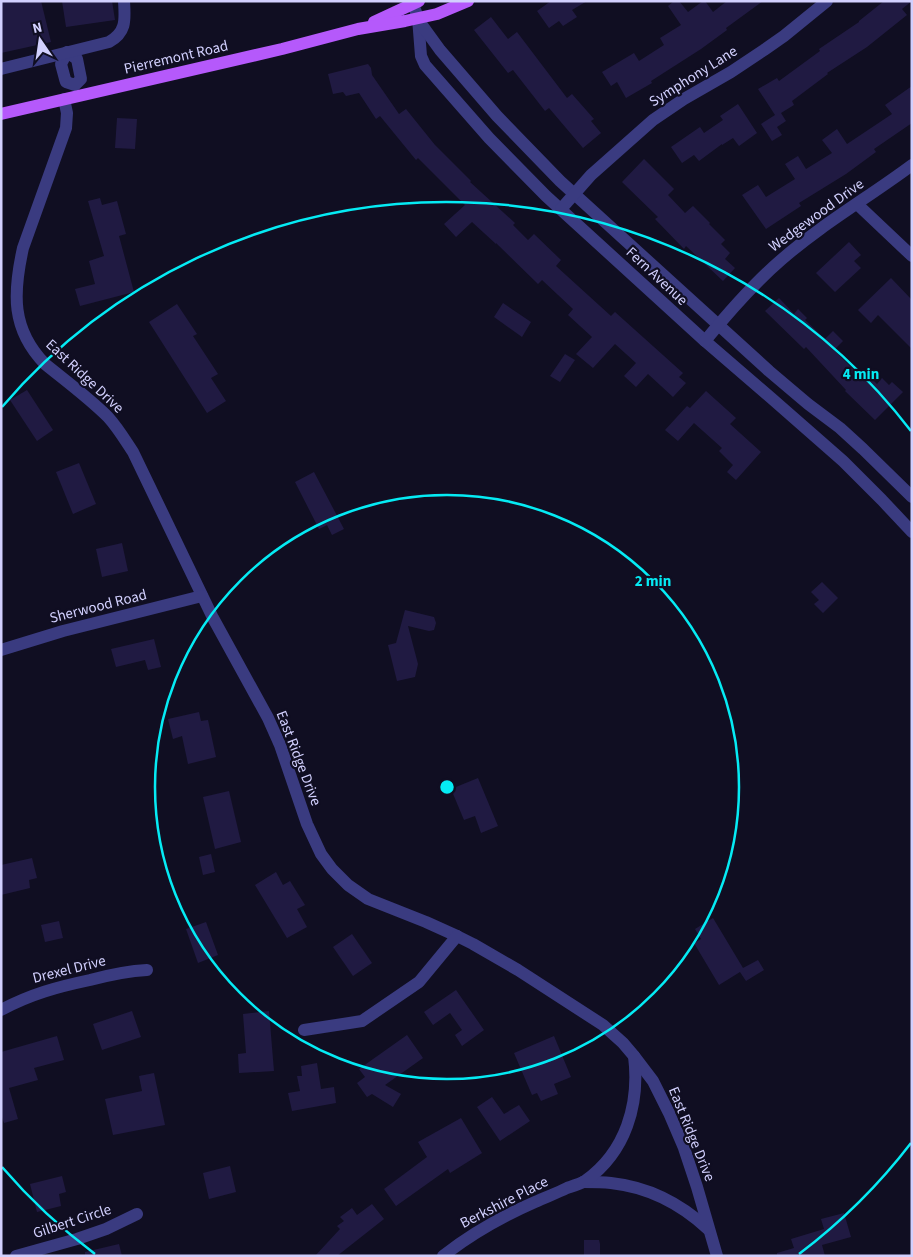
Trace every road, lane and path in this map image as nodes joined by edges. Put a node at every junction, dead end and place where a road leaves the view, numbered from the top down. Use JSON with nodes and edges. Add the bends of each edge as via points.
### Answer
{"nodes":[{"id":1,"x":124,"y":1,"type":"edge"},
{"id":2,"x":468,"y":1,"type":"edge"},
{"id":3,"x":827,"y":1,"type":"edge"},
{"id":4,"x":415,"y":2,"type":"edge"},
{"id":5,"x":418,"y":18,"type":"junction"},
{"id":6,"x":358,"y":29,"type":"junction"},
{"id":7,"x":67,"y":52,"type":"junction"},
{"id":8,"x":1,"y":69,"type":"edge"},
{"id":9,"x":76,"y":91,"type":"junction"},
{"id":10,"x":64,"y":100,"type":"junction"},
{"id":11,"x":1,"y":114,"type":"edge"},
{"id":12,"x":912,"y":164,"type":"edge"},
{"id":13,"x":574,"y":194,"type":"junction"},
{"id":14,"x":857,"y":204,"type":"junction"},
{"id":15,"x":561,"y":209,"type":"junction"},
{"id":16,"x":912,"y":256,"type":"edge"},
{"id":17,"x":719,"y":324,"type":"junction"},
{"id":18,"x":705,"y":342,"type":"junction"},
{"id":19,"x":912,"y":497,"type":"edge"},
{"id":20,"x":912,"y":532,"type":"edge"},
{"id":21,"x":202,"y":596,"type":"junction"},
{"id":22,"x":1,"y":650,"type":"edge"},
{"id":23,"x":457,"y":936,"type":"junction"},
{"id":24,"x":147,"y":970,"type":"dead end"},
{"id":25,"x":1,"y":1010,"type":"edge"},
{"id":26,"x":304,"y":1030,"type":"dead end"},
{"id":27,"x":634,"y":1056,"type":"junction"},
{"id":28,"x":583,"y":1182,"type":"junction"},
{"id":29,"x":137,"y":1214,"type":"dead end"},
{"id":30,"x":708,"y":1229,"type":"junction"},
{"id":31,"x":16,"y":1256,"type":"edge"},
{"id":32,"x":443,"y":1256,"type":"edge"},
{"id":33,"x":717,"y":1256,"type":"edge"}],
"edges":[{"from":1,"to":7,"type":"street","via":[[124,26],[118,35],[109,42]]},
{"from":2,"to":5,"type":"main road","name":"Pierremont Road"},
{"from":3,"to":13,"type":"street","name":"Symphony Lane","via":[[764,50],[653,120]]},
{"from":4,"to":5,"type":"street","name":"Fern Avenue"},
{"from":4,"to":6,"type":"main road","name":"Pierremont Road"},
{"from":5,"to":6,"type":"main road","name":"Pierremont Road"},
{"from":5,"to":13,"type":"street","name":"Fern Avenue","via":[[440,50],[497,116]]},
{"from":5,"to":15,"type":"street","name":"Fern Avenue","via":[[421,56],[425,66],[489,138]]},
{"from":6,"to":9,"type":"main road","name":"Pierremont Road","via":[[167,76]]},
{"from":7,"to":8,"type":"street"},
{"from":7,"to":9,"type":"street","via":[[77,60],[81,79]]},
{"from":9,"to":10,"type":"main road","name":"Pierremont Road"},
{"from":10,"to":11,"type":"main road","name":"Pierremont Road"},
{"from":10,"to":21,"type":"street","name":"East Ridge Drive","via":[[66,128],[19,266],[17,309],[20,322],[38,357],[92,402],[118,429],[133,452]]},
{"from":12,"to":14,"type":"street","name":"Wedgewood Drive"},
{"from":13,"to":15,"type":"street","name":"Symphony Lane"},
{"from":13,"to":17,"type":"street","name":"Fern Avenue"},
{"from":14,"to":16,"type":"street"},
{"from":14,"to":17,"type":"street","name":"Wedgewood Drive","via":[[780,260]]},
{"from":15,"to":18,"type":"street","name":"Fern Avenue"},
{"from":17,"to":18,"type":"street","name":"Wedgewood Drive"},
{"from":17,"to":19,"type":"street","name":"Fern Avenue","via":[[808,404],[840,428]]},
{"from":18,"to":20,"type":"street","name":"Fern Avenue","via":[[843,461]]},
{"from":21,"to":22,"type":"street","name":"Sherwood Road"},
{"from":21,"to":23,"type":"street","name":"East Ridge Drive","via":[[268,718],[307,824],[332,869],[368,898]]},
{"from":23,"to":26,"type":"street","via":[[420,982],[362,1020]]},
{"from":23,"to":27,"type":"street","name":"East Ridge Drive","via":[[518,970],[604,1025]]},
{"from":24,"to":25,"type":"street","name":"Drexel Drive","via":[[61,986]]},
{"from":27,"to":28,"type":"street","name":"Berkshire Place","via":[[636,1093],[627,1127],[609,1158]]},
{"from":27,"to":30,"type":"street","name":"East Ridge Drive","via":[[653,1081],[684,1148]]},
{"from":28,"to":30,"type":"street","name":"Berkshire Place","via":[[610,1182],[650,1192],[680,1207]]},
{"from":28,"to":32,"type":"street","name":"Berkshire Place","via":[[506,1215]]},
{"from":29,"to":31,"type":"street","name":"Gilbert Circle","via":[[106,1229]]},
{"from":30,"to":33,"type":"street","name":"East Ridge Drive"}]}
